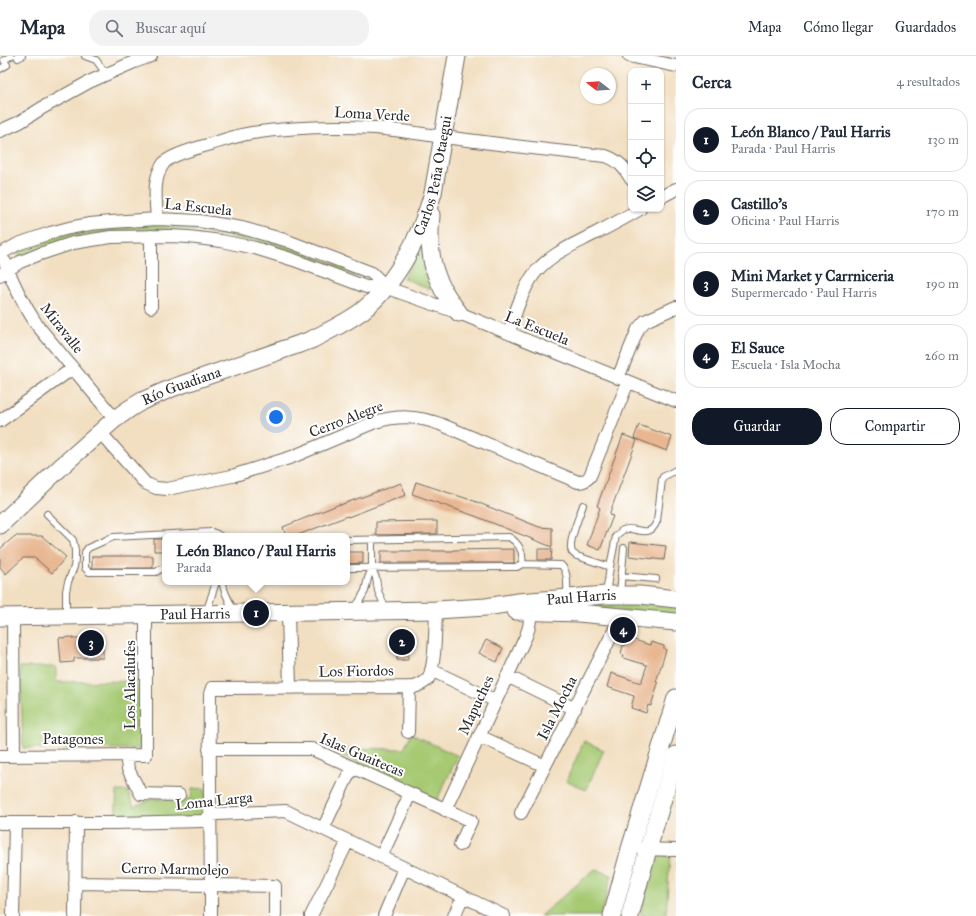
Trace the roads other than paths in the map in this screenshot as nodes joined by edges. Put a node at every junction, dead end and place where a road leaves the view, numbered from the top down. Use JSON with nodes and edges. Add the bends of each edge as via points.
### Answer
{"nodes":[{"id":1,"x":11,"y":56,"type":"edge"},
{"id":2,"x":17,"y":56,"type":"edge"},
{"id":3,"x":22,"y":56,"type":"edge"},
{"id":4,"x":85,"y":56,"type":"edge"},
{"id":5,"x":151,"y":56,"type":"edge"},
{"id":6,"x":457,"y":56,"type":"edge"},
{"id":7,"x":629,"y":56,"type":"edge"},
{"id":8,"x":676,"y":66,"type":"edge"},
{"id":9,"x":0,"y":69,"type":"edge"},
{"id":10,"x":106,"y":74,"type":"junction"},
{"id":11,"x":0,"y":131,"type":"edge"},
{"id":12,"x":444,"y":137,"type":"junction"},
{"id":13,"x":629,"y":176,"type":"edge"},
{"id":14,"x":676,"y":189,"type":"edge"},
{"id":15,"x":433,"y":192,"type":"junction"},
{"id":16,"x":664,"y":195,"type":"edge"},
{"id":17,"x":635,"y":212,"type":"edge"},
{"id":18,"x":157,"y":219,"type":"junction"},
{"id":19,"x":151,"y":236,"type":"junction"},
{"id":20,"x":0,"y":252,"type":"edge"},
{"id":21,"x":4,"y":272,"type":"edge"},
{"id":22,"x":386,"y":287,"type":"junction"},
{"id":23,"x":151,"y":307,"type":"dead end"},
{"id":24,"x":676,"y":307,"type":"edge"},
{"id":25,"x":459,"y":313,"type":"junction"},
{"id":26,"x":509,"y":333,"type":"junction"},
{"id":27,"x":73,"y":368,"type":"junction"},
{"id":28,"x":623,"y":380,"type":"junction"},
{"id":29,"x":676,"y":401,"type":"edge"},
{"id":30,"x":115,"y":418,"type":"junction"},
{"id":31,"x":0,"y":421,"type":"edge"},
{"id":32,"x":100,"y":432,"type":"junction"},
{"id":33,"x":676,"y":470,"type":"edge"},
{"id":34,"x":583,"y":505,"type":"dead end"},
{"id":35,"x":47,"y":514,"type":"dead end"},
{"id":36,"x":0,"y":525,"type":"edge"},
{"id":37,"x":192,"y":533,"type":"edge"},
{"id":38,"x":214,"y":533,"type":"edge"},
{"id":39,"x":162,"y":535,"type":"edge"},
{"id":40,"x":350,"y":540,"type":"edge"},
{"id":41,"x":372,"y":540,"type":"junction"},
{"id":42,"x":624,"y":548,"type":"dead end"},
{"id":43,"x":522,"y":564,"type":"junction"},
{"id":44,"x":610,"y":567,"type":"junction"},
{"id":45,"x":350,"y":568,"type":"edge"},
{"id":46,"x":372,"y":568,"type":"junction"},
{"id":47,"x":162,"y":569,"type":"edge"},
{"id":48,"x":622,"y":576,"type":"junction"},
{"id":49,"x":656,"y":579,"type":"dead end"},
{"id":50,"x":215,"y":585,"type":"edge"},
{"id":51,"x":223,"y":585,"type":"edge"},
{"id":52,"x":617,"y":595,"type":"junction"},
{"id":53,"x":567,"y":598,"type":"junction"},
{"id":54,"x":676,"y":599,"type":"edge"},
{"id":55,"x":486,"y":608,"type":"junction"},
{"id":56,"x":436,"y":610,"type":"junction"},
{"id":57,"x":387,"y":611,"type":"junction"},
{"id":58,"x":351,"y":612,"type":"junction"},
{"id":59,"x":531,"y":612,"type":"junction"},
{"id":60,"x":288,"y":613,"type":"junction"},
{"id":61,"x":206,"y":614,"type":"junction"},
{"id":62,"x":235,"y":614,"type":"junction"},
{"id":63,"x":146,"y":615,"type":"junction"},
{"id":64,"x":66,"y":616,"type":"junction"},
{"id":65,"x":616,"y":616,"type":"junction"},
{"id":66,"x":7,"y":617,"type":"edge"},
{"id":67,"x":676,"y":622,"type":"edge"},
{"id":68,"x":431,"y":670,"type":"junction"},
{"id":69,"x":507,"y":676,"type":"junction"},
{"id":70,"x":409,"y":687,"type":"junction"},
{"id":71,"x":290,"y":688,"type":"junction"},
{"id":72,"x":676,"y":698,"type":"edge"},
{"id":73,"x":496,"y":700,"type":"junction"},
{"id":74,"x":575,"y":709,"type":"junction"},
{"id":75,"x":408,"y":732,"type":"dead end"},
{"id":76,"x":479,"y":736,"type":"junction"},
{"id":77,"x":209,"y":749,"type":"junction"},
{"id":78,"x":14,"y":755,"type":"junction"},
{"id":79,"x":126,"y":755,"type":"junction"},
{"id":80,"x":146,"y":755,"type":"joint"},
{"id":81,"x":676,"y":755,"type":"edge"},
{"id":82,"x":0,"y":756,"type":"edge"},
{"id":83,"x":545,"y":766,"type":"junction"},
{"id":84,"x":352,"y":767,"type":"junction"},
{"id":85,"x":410,"y":794,"type":"junction"},
{"id":86,"x":179,"y":795,"type":"dead end"},
{"id":87,"x":445,"y":810,"type":"junction"},
{"id":88,"x":521,"y":813,"type":"dead end"},
{"id":89,"x":211,"y":815,"type":"junction"},
{"id":90,"x":76,"y":822,"type":"junction"},
{"id":91,"x":0,"y":823,"type":"edge"},
{"id":92,"x":15,"y":823,"type":"junction"},
{"id":93,"x":323,"y":829,"type":"junction"},
{"id":94,"x":348,"y":841,"type":"junction"},
{"id":95,"x":460,"y":845,"type":"dead end"},
{"id":96,"x":630,"y":849,"type":"junction"},
{"id":97,"x":648,"y":850,"type":"junction"},
{"id":98,"x":676,"y":850,"type":"edge"},
{"id":99,"x":381,"y":857,"type":"junction"},
{"id":100,"x":404,"y":868,"type":"junction"},
{"id":101,"x":76,"y":883,"type":"junction"},
{"id":102,"x":211,"y":885,"type":"junction"},
{"id":103,"x":463,"y":896,"type":"junction"},
{"id":104,"x":13,"y":916,"type":"edge"},
{"id":105,"x":75,"y":916,"type":"edge"},
{"id":106,"x":211,"y":916,"type":"edge"},
{"id":107,"x":275,"y":916,"type":"edge"},
{"id":108,"x":311,"y":916,"type":"edge"},
{"id":109,"x":384,"y":916,"type":"edge"},
{"id":110,"x":454,"y":916,"type":"edge"},
{"id":111,"x":504,"y":916,"type":"edge"},
{"id":112,"x":612,"y":916,"type":"edge"},
{"id":113,"x":630,"y":916,"type":"edge"}],
"edges":[{"from":1,"to":9,"type":"lane","via":[[4,60],[7,65]]},
{"from":2,"to":3,"type":"lane"},
{"from":4,"to":10,"type":"lane","via":[[96,60]]},
{"from":5,"to":10,"type":"street"},
{"from":6,"to":12,"type":"street","name":"Carlos Peña Otaegui"},
{"from":7,"to":8,"type":"street"},
{"from":10,"to":11,"type":"street"},
{"from":12,"to":13,"type":"street","name":"Loma Verde","via":[[606,156],[619,162]]},
{"from":12,"to":15,"type":"street","name":"Carlos Peña Otaegui"},
{"from":12,"to":18,"type":"street","name":"Loma Verde","via":[[374,128],[315,128],[250,134],[203,146],[173,156],[159,171],[156,184]]},
{"from":14,"to":16,"type":"street"},
{"from":15,"to":22,"type":"street","name":"Carlos Peña Otaegui","via":[[414,243]]},
{"from":15,"to":25,"type":"street","via":[[431,257],[441,287]]},
{"from":17,"to":26,"type":"street","via":[[547,261],[528,284]]},
{"from":18,"to":20,"type":"street","name":"La Escuela","via":[[68,228]]},
{"from":18,"to":22,"type":"street","name":"La Escuela","via":[[200,221],[271,235],[372,273]]},
{"from":19,"to":21,"type":"street","name":"La Escuela","via":[[112,237],[73,243],[26,260]]},
{"from":19,"to":22,"type":"street","name":"La Escuela","via":[[221,241],[294,260],[366,287]]},
{"from":19,"to":23,"type":"street"},
{"from":20,"to":21,"type":"street","name":"Miravalle"},
{"from":21,"to":27,"type":"street","name":"Miravalle","via":[[33,319]]},
{"from":22,"to":25,"type":"street","name":"La Escuela"},
{"from":22,"to":30,"type":"street","name":"Río Guadiana","via":[[362,311],[332,330],[311,340],[157,394]]},
{"from":24,"to":28,"type":"street","via":[[645,321],[638,329]]},
{"from":25,"to":26,"type":"street","name":"La Escuela"},
{"from":26,"to":28,"type":"street","name":"La Escuela"},
{"from":27,"to":30,"type":"street","name":"Miravalle"},
{"from":27,"to":31,"type":"street"},
{"from":28,"to":29,"type":"street","name":"La Escuela"},
{"from":28,"to":32,"type":"street","name":"Cerro Alegre","via":[[590,476],[582,482],[435,422],[407,417],[375,422],[292,457],[232,476],[162,489],[145,483]]},
{"from":30,"to":32,"type":"street","name":"Río Guadiana"},
{"from":32,"to":36,"type":"street","name":"Río Guadiana"},
{"from":33,"to":44,"type":"lane","via":[[662,480],[655,526],[646,531],[627,529],[619,533],[614,540]]},
{"from":34,"to":44,"type":"lane","via":[[571,541],[573,553]]},
{"from":35,"to":64,"type":"lane","via":[[73,540],[75,550],[74,567],[66,591]]},
{"from":37,"to":38,"type":"lane"},
{"from":39,"to":47,"type":"lane","via":[[113,537],[88,548],[85,552],[85,568],[89,572],[156,572]]},
{"from":40,"to":41,"type":"lane"},
{"from":41,"to":43,"type":"lane","via":[[509,538],[520,546]]},
{"from":41,"to":46,"type":"lane"},
{"from":42,"to":48,"type":"lane"},
{"from":43,"to":46,"type":"lane","via":[[517,567]]},
{"from":43,"to":53,"type":"lane","via":[[561,565],[565,568]]},
{"from":44,"to":52,"type":"lane"},
{"from":45,"to":46,"type":"lane"},
{"from":46,"to":57,"type":"lane"},
{"from":46,"to":58,"type":"lane","via":[[360,602]]},
{"from":48,"to":49,"type":"lane"},
{"from":48,"to":52,"type":"lane"},
{"from":50,"to":61,"type":"lane"},
{"from":51,"to":62,"type":"lane"},
{"from":52,"to":53,"type":"street","name":"Paul Harris"},
{"from":52,"to":54,"type":"street","name":"Paul Harris"},
{"from":52,"to":65,"type":"street","via":[[613,612]]},
{"from":53,"to":55,"type":"street","name":"Paul Harris","via":[[518,602]]},
{"from":55,"to":56,"type":"street","name":"Paul Harris"},
{"from":55,"to":59,"type":"street","name":"Paul Harris"},
{"from":56,"to":57,"type":"street","name":"Paul Harris"},
{"from":56,"to":68,"type":"street","name":"Los Fiordos"},
{"from":57,"to":58,"type":"street","name":"Paul Harris"},
{"from":58,"to":60,"type":"street","name":"Paul Harris"},
{"from":59,"to":65,"type":"street","name":"Paul Harris"},
{"from":59,"to":69,"type":"street","name":"Mapuches","via":[[526,636]]},
{"from":60,"to":62,"type":"street","name":"Paul Harris"},
{"from":60,"to":71,"type":"street"},
{"from":61,"to":62,"type":"street","name":"Paul Harris"},
{"from":61,"to":63,"type":"street","name":"Paul Harris"},
{"from":63,"to":64,"type":"street","name":"Paul Harris"},
{"from":63,"to":80,"type":"street","name":"Los Alacalufes"},
{"from":64,"to":66,"type":"street","name":"Paul Harris"},
{"from":65,"to":67,"type":"street","name":"Paul Harris"},
{"from":65,"to":74,"type":"street","name":"Isla Mocha"},
{"from":66,"to":78,"type":"street"},
{"from":68,"to":70,"type":"street","name":"Los Fiordos","via":[[424,683]]},
{"from":68,"to":73,"type":"street"},
{"from":69,"to":73,"type":"street","name":"Mapuches"},
{"from":69,"to":74,"type":"street"},
{"from":70,"to":71,"type":"street","name":"Los Fiordos"},
{"from":70,"to":75,"type":"street"},
{"from":71,"to":77,"type":"street","name":"Los Fiordos","via":[[212,688]]},
{"from":72,"to":96,"type":"street"},
{"from":73,"to":76,"type":"street","name":"Mapuches"},
{"from":74,"to":83,"type":"street","name":"Isla Mocha"},
{"from":76,"to":83,"type":"street"},
{"from":76,"to":87,"type":"street","name":"Mapuches"},
{"from":77,"to":84,"type":"street","name":"Islas Guaitecas","via":[[312,749]]},
{"from":77,"to":89,"type":"street"},
{"from":78,"to":79,"type":"street","name":"Patagones"},
{"from":78,"to":82,"type":"street","name":"Patagones"},
{"from":79,"to":80,"type":"street","name":"Patagones"},
{"from":79,"to":86,"type":"street","via":[[128,769],[141,794]]},
{"from":81,"to":97,"type":"street"},
{"from":83,"to":88,"type":"street","name":"Isla Mocha"},
{"from":84,"to":85,"type":"street","name":"Islas Guaitecas"},
{"from":84,"to":93,"type":"street"},
{"from":85,"to":87,"type":"street","name":"Islas Guaitecas"},
{"from":85,"to":99,"type":"street"},
{"from":87,"to":95,"type":"street","name":"Islas Guaitecas","via":[[471,821]]},
{"from":89,"to":90,"type":"street","name":"Loma Larga","via":[[203,821]]},
{"from":89,"to":93,"type":"street","name":"Loma Larga","via":[[286,811]]},
{"from":89,"to":102,"type":"street"},
{"from":90,"to":92,"type":"street","name":"Loma Larga"},
{"from":90,"to":101,"type":"street"},
{"from":91,"to":92,"type":"street","name":"Loma Larga"},
{"from":92,"to":104,"type":"street"},
{"from":93,"to":94,"type":"street","name":"Loma Larga"},
{"from":94,"to":99,"type":"street","name":"Loma Larga"},
{"from":94,"to":108,"type":"street"},
{"from":96,"to":97,"type":"street"},
{"from":96,"to":112,"type":"street"},
{"from":97,"to":98,"type":"street"},
{"from":97,"to":113,"type":"street"},
{"from":99,"to":100,"type":"street","name":"Loma Larga"},
{"from":100,"to":103,"type":"street","name":"Loma Larga"},
{"from":100,"to":109,"type":"street"},
{"from":101,"to":102,"type":"street","name":"Cerro Marmolejo"},
{"from":101,"to":105,"type":"street"},
{"from":102,"to":106,"type":"street"},
{"from":102,"to":107,"type":"street","name":"Cerro Marmolejo","via":[[275,886]]},
{"from":103,"to":110,"type":"street"},
{"from":103,"to":111,"type":"street","name":"Loma Larga"}]}
